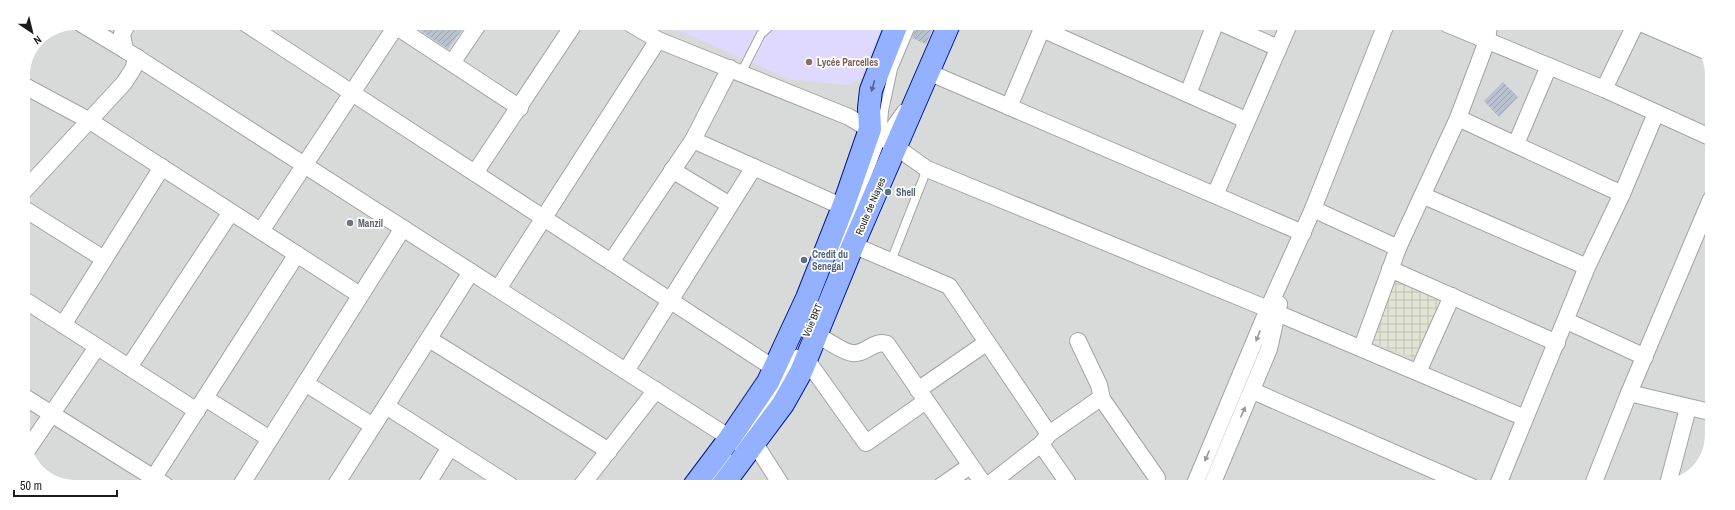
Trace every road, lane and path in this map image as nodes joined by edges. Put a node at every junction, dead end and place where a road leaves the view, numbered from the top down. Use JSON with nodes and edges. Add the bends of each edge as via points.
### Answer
{"nodes":[{"id":1,"x":92,"y":30,"type":"edge"},
{"id":2,"x":124,"y":30,"type":"edge"},
{"id":3,"x":256,"y":30,"type":"edge"},
{"id":4,"x":395,"y":30,"type":"edge"},
{"id":5,"x":405,"y":30,"type":"edge"},
{"id":6,"x":474,"y":30,"type":"edge"},
{"id":7,"x":570,"y":30,"type":"edge"},
{"id":8,"x":641,"y":30,"type":"edge"},
{"id":9,"x":765,"y":30,"type":"edge"},
{"id":10,"x":895,"y":30,"type":"edge"},
{"id":11,"x":909,"y":30,"type":"edge"},
{"id":12,"x":938,"y":30,"type":"edge"},
{"id":13,"x":946,"y":30,"type":"edge"},
{"id":14,"x":1041,"y":30,"type":"edge"},
{"id":15,"x":1052,"y":30,"type":"edge"},
{"id":16,"x":1213,"y":30,"type":"edge"},
{"id":17,"x":1238,"y":30,"type":"edge"},
{"id":18,"x":1286,"y":30,"type":"edge"},
{"id":19,"x":1384,"y":30,"type":"edge"},
{"id":20,"x":1461,"y":30,"type":"edge"},
{"id":21,"x":1488,"y":30,"type":"edge"},
{"id":22,"x":1633,"y":30,"type":"edge"},
{"id":23,"x":1663,"y":30,"type":"edge"},
{"id":24,"x":1680,"y":35,"type":"edge"},
{"id":25,"x":658,"y":40,"type":"junction"},
{"id":26,"x":1487,"y":41,"type":"junction"},
{"id":27,"x":1278,"y":48,"type":"junction"},
{"id":28,"x":131,"y":54,"type":"junction"},
{"id":29,"x":452,"y":63,"type":"junction"},
{"id":30,"x":1549,"y":66,"type":"junction"},
{"id":31,"x":736,"y":70,"type":"junction"},
{"id":32,"x":928,"y":72,"type":"junction"},
{"id":33,"x":30,"y":89,"type":"edge"},
{"id":34,"x":1604,"y":89,"type":"junction"},
{"id":35,"x":353,"y":93,"type":"junction"},
{"id":36,"x":1188,"y":94,"type":"junction"},
{"id":37,"x":1009,"y":107,"type":"junction"},
{"id":38,"x":520,"y":108,"type":"junction"},
{"id":39,"x":1656,"y":113,"type":"junction"},
{"id":40,"x":1458,"y":118,"type":"junction"},
{"id":41,"x":1246,"y":120,"type":"junction"},
{"id":42,"x":90,"y":121,"type":"junction"},
{"id":43,"x":1705,"y":135,"type":"edge"},
{"id":44,"x":883,"y":138,"type":"junction"},
{"id":45,"x":693,"y":140,"type":"junction"},
{"id":46,"x":1516,"y":144,"type":"junction"},
{"id":47,"x":305,"y":165,"type":"junction"},
{"id":48,"x":162,"y":167,"type":"junction"},
{"id":49,"x":754,"y":167,"type":"junction"},
{"id":50,"x":927,"y":169,"type":"junction"},
{"id":51,"x":672,"y":170,"type":"junction"},
{"id":52,"x":475,"y":173,"type":"junction"},
{"id":53,"x":30,"y":185,"type":"edge"},
{"id":54,"x":1622,"y":194,"type":"junction"},
{"id":55,"x":1215,"y":195,"type":"junction"},
{"id":56,"x":1424,"y":196,"type":"junction"},
{"id":57,"x":730,"y":205,"type":"junction"},
{"id":58,"x":843,"y":207,"type":"junction"},
{"id":59,"x":1313,"y":209,"type":"junction"},
{"id":60,"x":30,"y":212,"type":"edge"},
{"id":61,"x":231,"y":212,"type":"junction"},
{"id":62,"x":1705,"y":213,"type":"edge"},
{"id":63,"x":544,"y":218,"type":"junction"},
{"id":64,"x":403,"y":228,"type":"junction"},
{"id":65,"x":261,"y":231,"type":"junction"},
{"id":66,"x":1303,"y":233,"type":"junction"},
{"id":67,"x":853,"y":245,"type":"junction"},
{"id":68,"x":1398,"y":248,"type":"junction"},
{"id":69,"x":297,"y":254,"type":"junction"},
{"id":70,"x":104,"y":259,"type":"junction"},
{"id":71,"x":836,"y":259,"type":"dead end"},
{"id":72,"x":891,"y":261,"type":"junction"},
{"id":73,"x":611,"y":262,"type":"junction"},
{"id":74,"x":1587,"y":267,"type":"junction"},
{"id":75,"x":1390,"y":269,"type":"junction"},
{"id":76,"x":472,"y":272,"type":"junction"},
{"id":77,"x":498,"y":289,"type":"junction"},
{"id":78,"x":360,"y":295,"type":"junction"},
{"id":79,"x":1452,"y":296,"type":"junction"},
{"id":80,"x":670,"y":301,"type":"junction"},
{"id":81,"x":30,"y":304,"type":"edge"},
{"id":82,"x":1273,"y":311,"type":"junction"},
{"id":83,"x":1567,"y":321,"type":"junction"},
{"id":84,"x":63,"y":325,"type":"junction"},
{"id":85,"x":429,"y":339,"type":"junction"},
{"id":86,"x":1078,"y":341,"type":"dead end"},
{"id":87,"x":986,"y":343,"type":"junction"},
{"id":88,"x":1557,"y":343,"type":"junction"},
{"id":89,"x":808,"y":346,"type":"junction"},
{"id":90,"x":97,"y":347,"type":"junction"},
{"id":91,"x":1362,"y":347,"type":"junction"},
{"id":92,"x":1645,"y":357,"type":"junction"},
{"id":93,"x":129,"y":367,"type":"junction"},
{"id":94,"x":775,"y":369,"type":"junction"},
{"id":95,"x":626,"y":371,"type":"junction"},
{"id":96,"x":1418,"y":372,"type":"junction"},
{"id":97,"x":305,"y":383,"type":"junction"},
{"id":98,"x":656,"y":390,"type":"junction"},
{"id":99,"x":1253,"y":391,"type":"junction"},
{"id":100,"x":1629,"y":393,"type":"junction"},
{"id":101,"x":922,"y":396,"type":"junction"},
{"id":102,"x":1102,"y":399,"type":"junction"},
{"id":103,"x":30,"y":400,"type":"edge"},
{"id":104,"x":201,"y":404,"type":"junction"},
{"id":105,"x":386,"y":406,"type":"junction"},
{"id":106,"x":1688,"y":408,"type":"junction"},
{"id":107,"x":1705,"y":410,"type":"edge"},
{"id":108,"x":52,"y":414,"type":"junction"},
{"id":109,"x":1525,"y":418,"type":"junction"},
{"id":110,"x":373,"y":426,"type":"junction"},
{"id":111,"x":730,"y":438,"type":"junction"},
{"id":112,"x":1045,"y":439,"type":"junction"},
{"id":113,"x":270,"y":440,"type":"junction"},
{"id":114,"x":754,"y":442,"type":"junction"},
{"id":115,"x":31,"y":444,"type":"edge"},
{"id":116,"x":450,"y":447,"type":"junction"},
{"id":117,"x":609,"y":451,"type":"junction"},
{"id":118,"x":970,"y":466,"type":"junction"},
{"id":119,"x":1669,"y":479,"type":"edge"},
{"id":120,"x":151,"y":480,"type":"edge"},
{"id":121,"x":158,"y":480,"type":"edge"},
{"id":122,"x":245,"y":480,"type":"edge"},
{"id":123,"x":339,"y":480,"type":"edge"},
{"id":124,"x":430,"y":480,"type":"edge"},
{"id":125,"x":502,"y":480,"type":"edge"},
{"id":126,"x":586,"y":480,"type":"edge"},
{"id":127,"x":698,"y":480,"type":"edge"},
{"id":128,"x":712,"y":480,"type":"edge"},
{"id":129,"x":726,"y":480,"type":"edge"},
{"id":130,"x":778,"y":480,"type":"edge"},
{"id":131,"x":950,"y":480,"type":"edge"},
{"id":132,"x":981,"y":480,"type":"edge"},
{"id":133,"x":994,"y":480,"type":"edge"},
{"id":134,"x":1066,"y":480,"type":"edge"},
{"id":135,"x":1153,"y":480,"type":"edge"},
{"id":136,"x":1207,"y":480,"type":"edge"},
{"id":137,"x":1208,"y":480,"type":"edge"},
{"id":138,"x":1456,"y":480,"type":"edge"},
{"id":139,"x":1500,"y":480,"type":"edge"},
{"id":140,"x":1595,"y":480,"type":"edge"}],
"edges":[{"from":1,"to":28,"type":"street"},
{"from":2,"to":28,"type":"street","via":[[122,34]]},
{"from":3,"to":35,"type":"street"},
{"from":4,"to":35,"type":"street"},
{"from":5,"to":29,"type":"street"},
{"from":6,"to":29,"type":"street"},
{"from":7,"to":38,"type":"street"},
{"from":8,"to":25,"type":"street"},
{"from":9,"to":31,"type":"lane"},
{"from":10,"to":44,"type":"main road","name":"Route de Niayes","one_way":true,"via":[[871,90],[869,108]]},
{"from":11,"to":44,"type":"lane","via":[[893,69],[884,111]]},
{"from":12,"to":44,"type":"lane","via":[[900,113]]},
{"from":13,"to":32,"type":"main road","name":"Route de Niayes"},
{"from":14,"to":37,"type":"street"},
{"from":15,"to":36,"type":"street"},
{"from":16,"to":36,"type":"street"},
{"from":17,"to":27,"type":"street"},
{"from":18,"to":27,"type":"street"},
{"from":19,"to":59,"type":"street"},
{"from":20,"to":26,"type":"street"},
{"from":21,"to":26,"type":"street"},
{"from":22,"to":34,"type":"street"},
{"from":23,"to":24,"type":"street"},
{"from":25,"to":31,"type":"street"},
{"from":25,"to":63,"type":"street"},
{"from":26,"to":30,"type":"street"},
{"from":26,"to":40,"type":"street"},
{"from":27,"to":41,"type":"street"},
{"from":28,"to":42,"type":"street","via":[[133,69]]},
{"from":28,"to":47,"type":"street"},
{"from":29,"to":38,"type":"street"},
{"from":30,"to":34,"type":"street"},
{"from":30,"to":46,"type":"street"},
{"from":31,"to":44,"type":"street","via":[[849,117]]},
{"from":31,"to":45,"type":"street"},
{"from":32,"to":37,"type":"street"},
{"from":32,"to":44,"type":"main road","name":"Route de Niayes"},
{"from":33,"to":42,"type":"street"},
{"from":34,"to":39,"type":"street"},
{"from":35,"to":47,"type":"street"},
{"from":35,"to":52,"type":"street"},
{"from":36,"to":41,"type":"street"},
{"from":37,"to":55,"type":"street"},
{"from":38,"to":52,"type":"street"},
{"from":39,"to":43,"type":"street"},
{"from":39,"to":54,"type":"street"},
{"from":40,"to":46,"type":"street"},
{"from":40,"to":56,"type":"street"},
{"from":41,"to":55,"type":"street"},
{"from":42,"to":48,"type":"street"},
{"from":42,"to":53,"type":"street"},
{"from":44,"to":50,"type":"street"},
{"from":44,"to":58,"type":"main road","name":"Route de Niayes"},
{"from":44,"to":67,"type":"main road","name":"Route de Niayes"},
{"from":44,"to":71,"type":"lane"},
{"from":45,"to":49,"type":"street"},
{"from":45,"to":51,"type":"street"},
{"from":46,"to":54,"type":"street"},
{"from":47,"to":64,"type":"street"},
{"from":47,"to":65,"type":"street"},
{"from":48,"to":61,"type":"street"},
{"from":48,"to":70,"type":"street"},
{"from":49,"to":57,"type":"street"},
{"from":49,"to":58,"type":"street"},
{"from":50,"to":72,"type":"lane"},
{"from":50,"to":82,"type":"street"},
{"from":51,"to":57,"type":"street"},
{"from":51,"to":73,"type":"street"},
{"from":52,"to":63,"type":"street"},
{"from":54,"to":74,"type":"street"},
{"from":55,"to":66,"type":"street"},
{"from":56,"to":68,"type":"street"},
{"from":56,"to":74,"type":"street"},
{"from":57,"to":80,"type":"street"},
{"from":58,"to":94,"type":"main road","name":"Route de Niayes","via":[[808,298]]},
{"from":59,"to":66,"type":"street"},
{"from":59,"to":68,"type":"street"},
{"from":60,"to":70,"type":"street"},
{"from":61,"to":65,"type":"street"},
{"from":61,"to":93,"type":"street"},
{"from":62,"to":92,"type":"street"},
{"from":63,"to":73,"type":"street"},
{"from":63,"to":77,"type":"street"},
{"from":64,"to":76,"type":"street"},
{"from":64,"to":78,"type":"street"},
{"from":65,"to":69,"type":"street"},
{"from":66,"to":82,"type":"street"},
{"from":67,"to":72,"type":"street"},
{"from":67,"to":89,"type":"main road","name":"Route de Niayes"},
{"from":68,"to":75,"type":"street"},
{"from":69,"to":78,"type":"street"},
{"from":69,"to":104,"type":"street"},
{"from":70,"to":84,"type":"street"},
{"from":72,"to":87,"type":"street","via":[[949,286]]},
{"from":73,"to":80,"type":"street"},
{"from":74,"to":83,"type":"street"},
{"from":75,"to":79,"type":"street"},
{"from":75,"to":91,"type":"street"},
{"from":76,"to":77,"type":"street"},
{"from":76,"to":85,"type":"street"},
{"from":77,"to":95,"type":"street"},
{"from":78,"to":97,"type":"street"},
{"from":79,"to":88,"type":"street"},
{"from":79,"to":96,"type":"street"},
{"from":80,"to":94,"type":"street"},
{"from":80,"to":95,"type":"street"},
{"from":81,"to":84,"type":"street"},
{"from":82,"to":91,"type":"street"},
{"from":82,"to":99,"type":"street","via":[[1269,349]]},
{"from":82,"to":136,"type":"street","one_way":true},
{"from":83,"to":88,"type":"street"},
{"from":83,"to":92,"type":"street"},
{"from":84,"to":90,"type":"street"},
{"from":85,"to":105,"type":"street"},
{"from":85,"to":117,"type":"street"},
{"from":86,"to":102,"type":"street","via":[[1099,385]]},
{"from":87,"to":101,"type":"street"},
{"from":87,"to":112,"type":"street"},
{"from":88,"to":109,"type":"street"},
{"from":89,"to":101,"type":"street","via":[[852,353],[865,351],[878,343],[887,344]]},
{"from":89,"to":101,"type":"street","via":[[868,443]]},
{"from":89,"to":114,"type":"main road","name":"Route de Niayes","via":[[801,372],[783,404]]},
{"from":89,"to":128,"type":"lane","name":"Voie BRT"},
{"from":90,"to":93,"type":"street"},
{"from":90,"to":108,"type":"street"},
{"from":91,"to":96,"type":"street"},
{"from":92,"to":100,"type":"street"},
{"from":93,"to":104,"type":"street"},
{"from":94,"to":111,"type":"main road","name":"Route de Niayes"},
{"from":95,"to":98,"type":"street"},
{"from":96,"to":109,"type":"street"},
{"from":97,"to":110,"type":"street"},
{"from":97,"to":113,"type":"street"},
{"from":98,"to":111,"type":"street"},
{"from":98,"to":117,"type":"street"},
{"from":137,"to":99,"type":"street","one_way":true},
{"from":99,"to":138,"type":"street"},
{"from":100,"to":106,"type":"street"},
{"from":100,"to":140,"type":"street"},
{"from":101,"to":118,"type":"street"},
{"from":102,"to":112,"type":"street"},
{"from":102,"to":135,"type":"street"},
{"from":103,"to":108,"type":"street"},
{"from":104,"to":113,"type":"street"},
{"from":104,"to":121,"type":"street"},
{"from":105,"to":110,"type":"street"},
{"from":105,"to":116,"type":"street"},
{"from":106,"to":107,"type":"street"},
{"from":106,"to":119,"type":"street"},
{"from":108,"to":115,"type":"street"},
{"from":108,"to":120,"type":"street"},
{"from":109,"to":139,"type":"street"},
{"from":110,"to":123,"type":"street"},
{"from":111,"to":127,"type":"main road","name":"Route de Niayes"},
{"from":112,"to":133,"type":"street"},
{"from":112,"to":134,"type":"street"},
{"from":113,"to":122,"type":"street"},
{"from":114,"to":129,"type":"main road","name":"Route de Niayes"},
{"from":114,"to":130,"type":"street"},
{"from":116,"to":124,"type":"street"},
{"from":116,"to":125,"type":"street"},
{"from":117,"to":126,"type":"street"},
{"from":118,"to":131,"type":"street"},
{"from":118,"to":132,"type":"street"}]}
